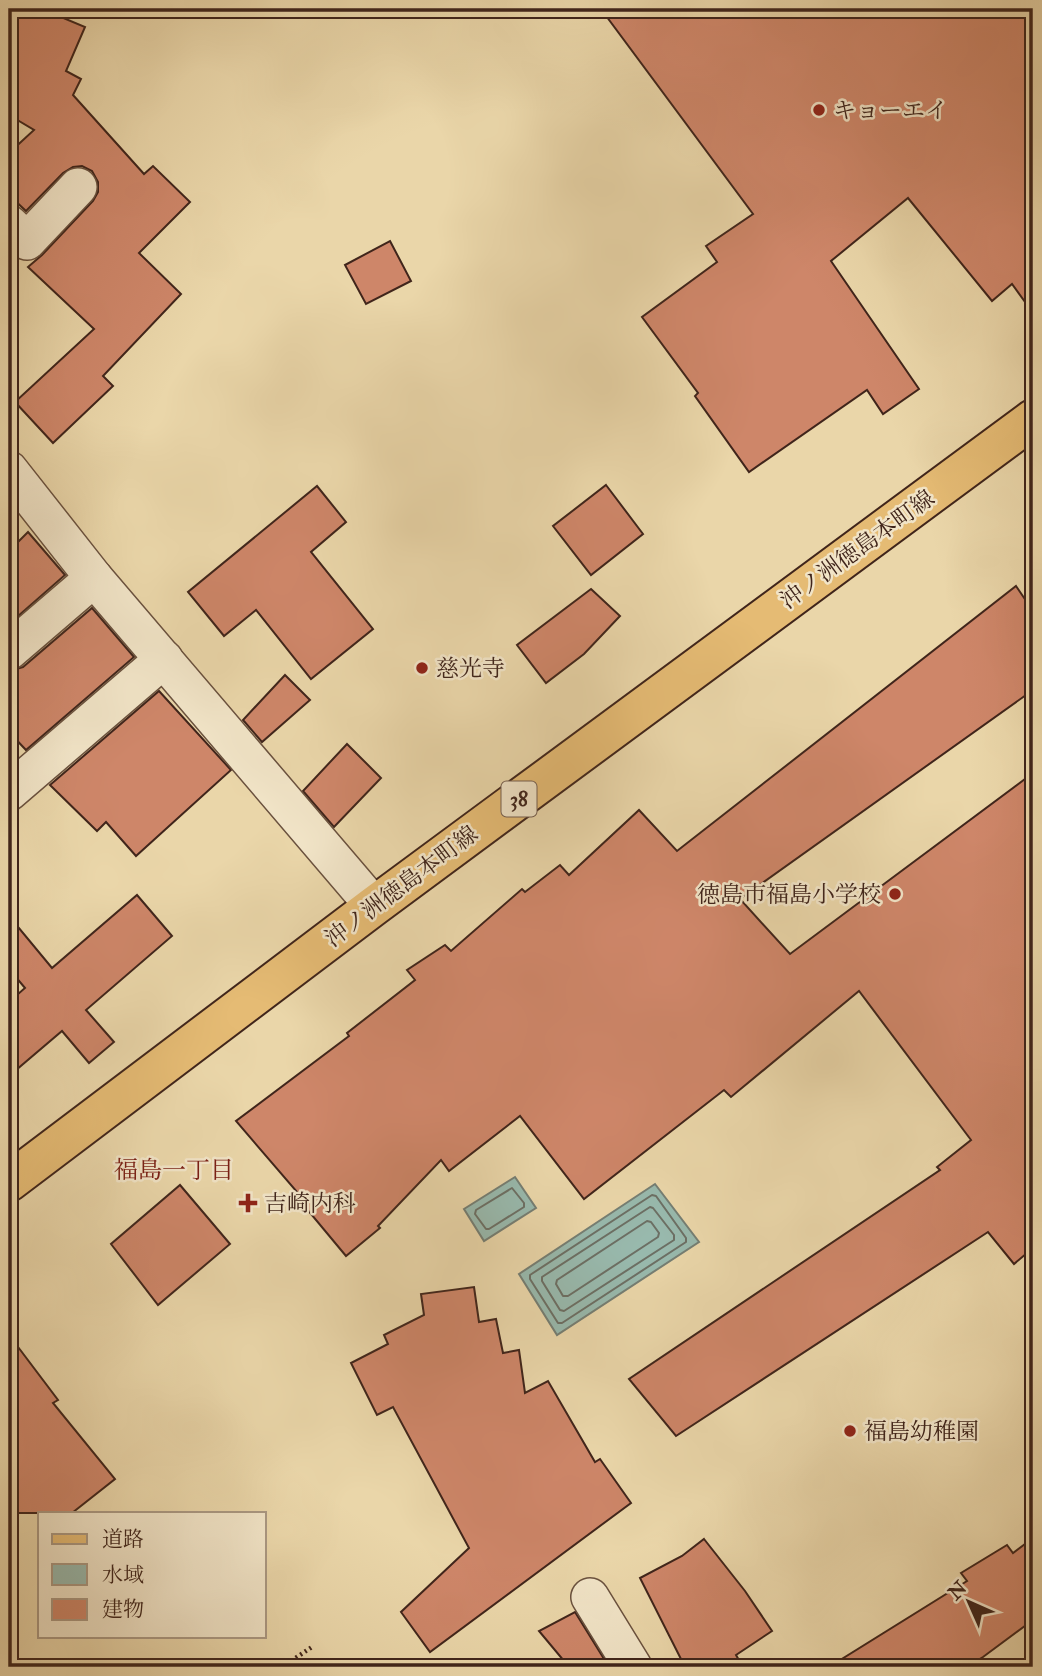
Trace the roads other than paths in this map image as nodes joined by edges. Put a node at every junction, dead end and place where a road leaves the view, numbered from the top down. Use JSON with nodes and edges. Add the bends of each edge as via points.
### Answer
{"nodes":[{"id":1,"x":78,"y":187,"type":"dead end"},
{"id":2,"x":9,"y":223,"type":"edge"},
{"id":3,"x":1033,"y":419,"type":"edge"},
{"id":4,"x":9,"y":470,"type":"edge"},
{"id":5,"x":94,"y":578,"type":"junction"},
{"id":6,"x":9,"y":651,"type":"edge"},
{"id":7,"x":164,"y":659,"type":"junction"},
{"id":8,"x":9,"y":792,"type":"edge"},
{"id":9,"x":374,"y":906,"type":"junction"},
{"id":10,"x":9,"y":1182,"type":"edge"},
{"id":11,"x":590,"y":1597,"type":"dead end"},
{"id":12,"x":633,"y":1667,"type":"edge"}],
"edges":[{"from":1,"to":2,"type":"street","via":[[26,241]]},
{"from":3,"to":9,"type":"main road","name":"沖ノ洲徳島本町線","number":"38"},
{"from":4,"to":5,"type":"street"},
{"from":5,"to":6,"type":"street"},
{"from":5,"to":7,"type":"street"},
{"from":7,"to":8,"type":"street"},
{"from":7,"to":9,"type":"street"},
{"from":9,"to":10,"type":"main road","name":"沖ノ洲徳島本町線","number":"38"},
{"from":11,"to":12,"type":"street"}]}
